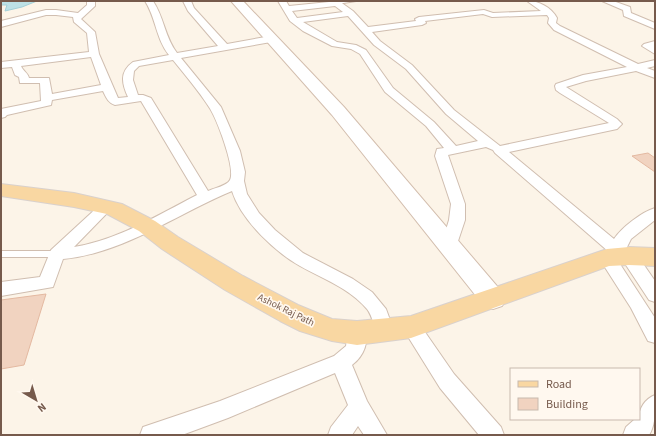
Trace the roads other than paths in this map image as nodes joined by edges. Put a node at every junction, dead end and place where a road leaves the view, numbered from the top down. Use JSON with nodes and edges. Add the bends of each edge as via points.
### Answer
{"nodes":[{"id":1,"x":91,"y":1,"type":"edge"},
{"id":2,"x":149,"y":1,"type":"edge"},
{"id":3,"x":187,"y":1,"type":"edge"},
{"id":4,"x":237,"y":1,"type":"edge"},
{"id":5,"x":354,"y":1,"type":"edge"},
{"id":6,"x":531,"y":1,"type":"edge"},
{"id":7,"x":606,"y":1,"type":"edge"},
{"id":8,"x":336,"y":2,"type":"edge"},
{"id":9,"x":285,"y":5,"type":"edge"},
{"id":10,"x":350,"y":13,"type":"junction"},
{"id":11,"x":550,"y":13,"type":"junction"},
{"id":12,"x":78,"y":15,"type":"junction"},
{"id":13,"x":296,"y":21,"type":"junction"},
{"id":14,"x":1,"y":24,"type":"edge"},
{"id":15,"x":655,"y":26,"type":"edge"},
{"id":16,"x":366,"y":30,"type":"junction"},
{"id":17,"x":271,"y":39,"type":"junction"},
{"id":18,"x":655,"y":44,"type":"edge"},
{"id":19,"x":224,"y":47,"type":"junction"},
{"id":20,"x":655,"y":51,"type":"edge"},
{"id":21,"x":94,"y":54,"type":"junction"},
{"id":22,"x":174,"y":56,"type":"junction"},
{"id":23,"x":15,"y":63,"type":"junction"},
{"id":24,"x":655,"y":63,"type":"edge"},
{"id":25,"x":1,"y":64,"type":"edge"},
{"id":26,"x":638,"y":69,"type":"junction"},
{"id":27,"x":655,"y":75,"type":"edge"},
{"id":28,"x":107,"y":87,"type":"junction"},
{"id":29,"x":46,"y":98,"type":"junction"},
{"id":30,"x":135,"y":99,"type":"junction"},
{"id":31,"x":1,"y":115,"type":"edge"},
{"id":32,"x":494,"y":146,"type":"junction"},
{"id":33,"x":452,"y":149,"type":"junction"},
{"id":34,"x":237,"y":181,"type":"junction"},
{"id":35,"x":1,"y":190,"type":"edge"},
{"id":36,"x":205,"y":197,"type":"junction"},
{"id":37,"x":106,"y":207,"type":"junction"},
{"id":38,"x":655,"y":213,"type":"edge"},
{"id":39,"x":147,"y":226,"type":"junction"},
{"id":40,"x":449,"y":246,"type":"junction"},
{"id":41,"x":1,"y":254,"type":"edge"},
{"id":42,"x":57,"y":254,"type":"junction"},
{"id":43,"x":617,"y":255,"type":"junction"},
{"id":44,"x":655,"y":258,"type":"edge"},
{"id":45,"x":1,"y":289,"type":"edge"},
{"id":46,"x":653,"y":291,"type":"edge"},
{"id":47,"x":493,"y":299,"type":"junction"},
{"id":48,"x":411,"y":327,"type":"junction"},
{"id":49,"x":385,"y":331,"type":"junction"},
{"id":50,"x":357,"y":333,"type":"junction"},
{"id":51,"x":655,"y":335,"type":"edge"},
{"id":52,"x":341,"y":362,"type":"junction"},
{"id":53,"x":655,"y":405,"type":"edge"},
{"id":54,"x":359,"y":407,"type":"junction"},
{"id":55,"x":151,"y":435,"type":"edge"},
{"id":56,"x":339,"y":435,"type":"edge"},
{"id":57,"x":376,"y":435,"type":"edge"},
{"id":58,"x":493,"y":435,"type":"edge"},
{"id":59,"x":634,"y":435,"type":"edge"}],
"edges":[{"from":1,"to":12,"type":"street","via":[[91,6]]},
{"from":2,"to":22,"type":"street","via":[[156,10],[168,50]]},
{"from":3,"to":19,"type":"street"},
{"from":4,"to":17,"type":"main road"},
{"from":5,"to":8,"type":"lane"},
{"from":6,"to":11,"type":"street"},
{"from":7,"to":15,"type":"street","via":[[627,9],[627,14]]},
{"from":8,"to":9,"type":"street"},
{"from":8,"to":10,"type":"street"},
{"from":9,"to":13,"type":"street"},
{"from":10,"to":13,"type":"street"},
{"from":10,"to":16,"type":"street"},
{"from":11,"to":16,"type":"street","via":[[496,17],[484,12],[460,20],[419,19],[422,23]]},
{"from":11,"to":26,"type":"street","via":[[552,23],[558,28]]},
{"from":12,"to":14,"type":"street","via":[[48,12]]},
{"from":12,"to":21,"type":"street","via":[[77,20],[92,32]]},
{"from":13,"to":33,"type":"street","via":[[319,36],[339,45],[353,46],[363,52],[386,87],[430,124]]},
{"from":16,"to":32,"type":"street","via":[[377,43],[409,67],[446,109]]},
{"from":17,"to":19,"type":"street"},
{"from":17,"to":40,"type":"main road","via":[[338,111]]},
{"from":18,"to":20,"type":"street","via":[[647,46]]},
{"from":19,"to":22,"type":"street"},
{"from":21,"to":23,"type":"street"},
{"from":21,"to":28,"type":"street"},
{"from":22,"to":30,"type":"street","via":[[131,68],[127,78]]},
{"from":22,"to":34,"type":"street","via":[[218,112],[234,151]]},
{"from":23,"to":25,"type":"street"},
{"from":23,"to":29,"type":"street","via":[[24,76],[24,81],[45,80]]},
{"from":24,"to":26,"type":"street"},
{"from":26,"to":27,"type":"street"},
{"from":26,"to":32,"type":"street","via":[[614,72],[560,86],[564,91],[614,121],[616,124],[613,126]]},
{"from":28,"to":29,"type":"street"},
{"from":28,"to":30,"type":"street","via":[[115,102]]},
{"from":29,"to":31,"type":"street","via":[[46,103],[3,112]]},
{"from":30,"to":36,"type":"street","via":[[147,100]]},
{"from":32,"to":33,"type":"street"},
{"from":32,"to":43,"type":"street"},
{"from":33,"to":40,"type":"street","via":[[442,152],[440,156],[458,204],[457,220]]},
{"from":34,"to":36,"type":"street","via":[[232,186]]},
{"from":34,"to":49,"type":"street","via":[[247,207],[266,229],[295,255],[362,293],[372,302],[380,315]]},
{"from":35,"to":37,"type":"main road","name":"Ashok Raj Path"},
{"from":36,"to":39,"type":"street"},
{"from":37,"to":39,"type":"main road","name":"Ashok Raj Path"},
{"from":37,"to":42,"type":"street"},
{"from":38,"to":43,"type":"street","via":[[625,234],[620,241]]},
{"from":39,"to":42,"type":"street","via":[[90,249]]},
{"from":39,"to":50,"type":"main road","name":"Ashok Raj Path","via":[[234,283],[289,313],[332,330]]},
{"from":40,"to":47,"type":"main road"},
{"from":41,"to":42,"type":"lane"},
{"from":42,"to":45,"type":"street","via":[[47,282]]},
{"from":43,"to":44,"type":"main road","name":"Ashok Raj Path"},
{"from":43,"to":46,"type":"street"},
{"from":43,"to":47,"type":"main road","name":"Ashok Raj Path"},
{"from":43,"to":51,"type":"street"},
{"from":47,"to":48,"type":"main road","name":"Ashok Raj Path"},
{"from":48,"to":49,"type":"main road","name":"Ashok Raj Path"},
{"from":48,"to":58,"type":"street","via":[[447,382]]},
{"from":49,"to":50,"type":"main road","name":"Ashok Raj Path"},
{"from":50,"to":52,"type":"street","via":[[357,346],[350,356]]},
{"from":52,"to":54,"type":"street"},
{"from":52,"to":55,"type":"street","via":[[220,411]]},
{"from":53,"to":59,"type":"street","via":[[644,425]]},
{"from":54,"to":56,"type":"street"},
{"from":54,"to":57,"type":"street"}]}
